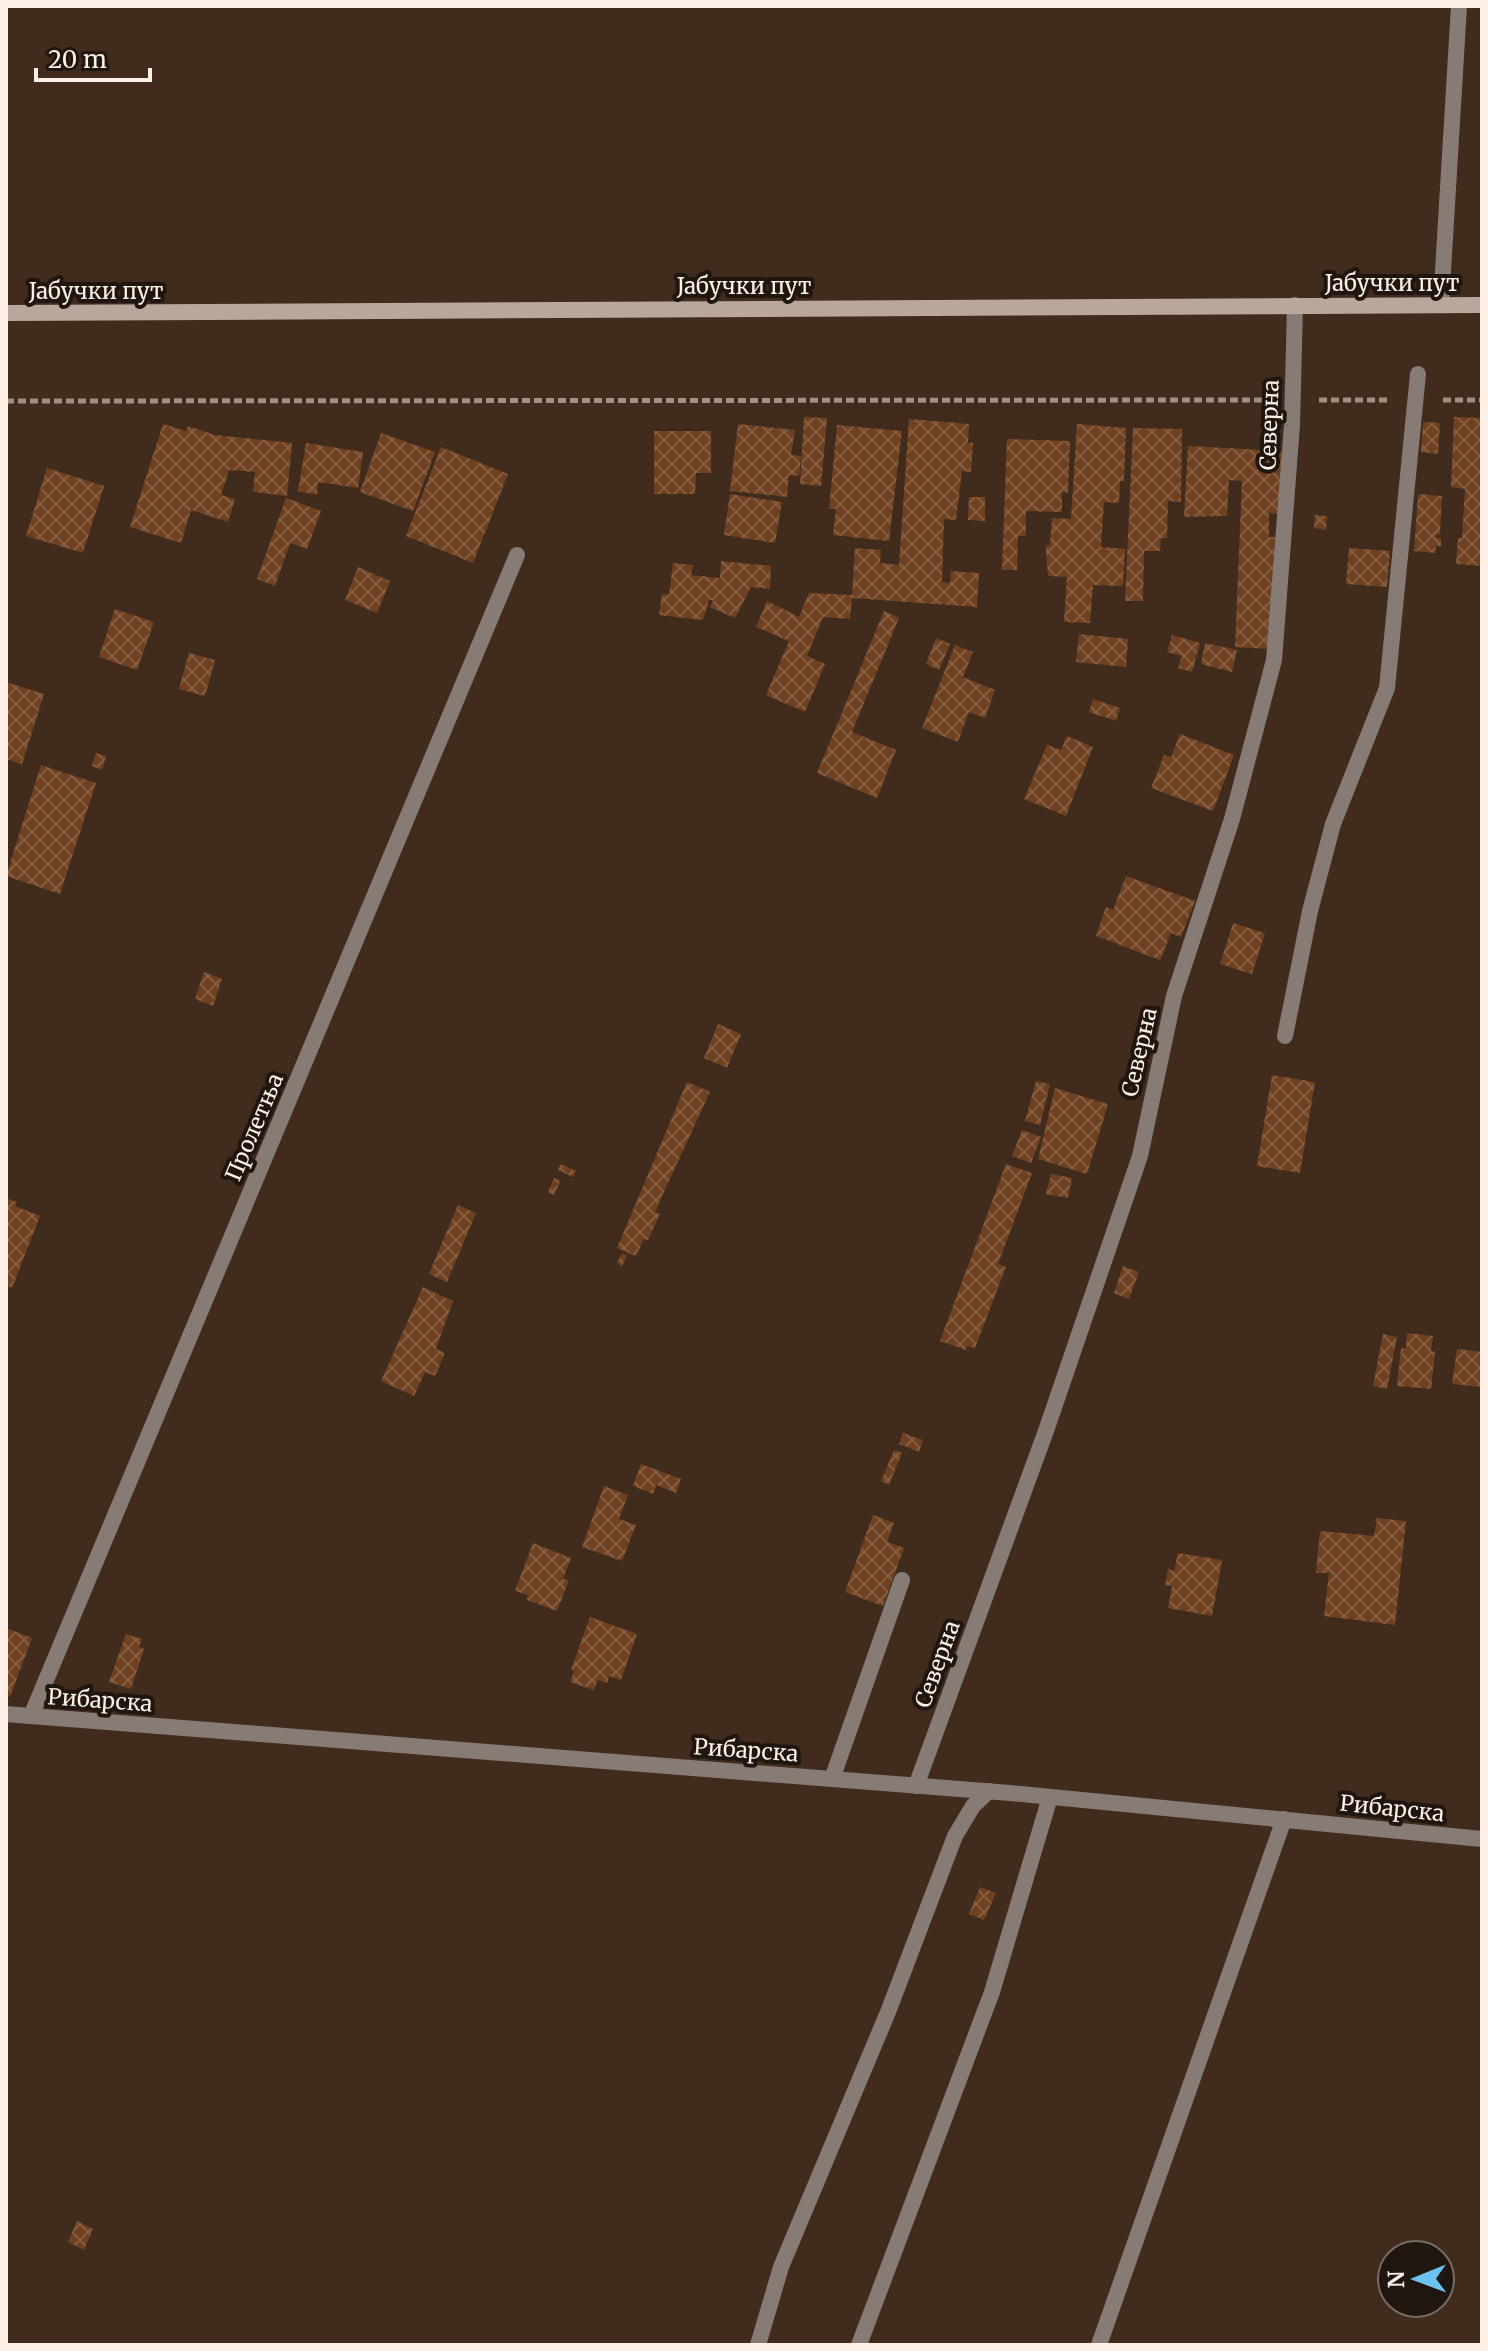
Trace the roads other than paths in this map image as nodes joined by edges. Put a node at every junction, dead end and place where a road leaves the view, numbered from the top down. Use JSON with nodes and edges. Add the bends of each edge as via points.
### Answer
{"nodes":[{"id":1,"x":1459,"y":6,"type":"edge"},
{"id":2,"x":1441,"y":304,"type":"junction"},
{"id":3,"x":1295,"y":305,"type":"junction"},
{"id":4,"x":1482,"y":305,"type":"edge"},
{"id":5,"x":6,"y":313,"type":"edge"},
{"id":6,"x":1418,"y":374,"type":"dead end"},
{"id":7,"x":517,"y":555,"type":"dead end"},
{"id":8,"x":1285,"y":1036,"type":"dead end"},
{"id":9,"x":902,"y":1580,"type":"dead end"},
{"id":10,"x":6,"y":1714,"type":"edge"},
{"id":11,"x":31,"y":1716,"type":"junction"},
{"id":12,"x":832,"y":1779,"type":"junction"},
{"id":13,"x":916,"y":1786,"type":"junction"},
{"id":14,"x":989,"y":1791,"type":"junction"},
{"id":15,"x":1050,"y":1797,"type":"junction"},
{"id":16,"x":1284,"y":1819,"type":"junction"},
{"id":17,"x":1482,"y":1839,"type":"edge"},
{"id":18,"x":758,"y":2345,"type":"edge"},
{"id":19,"x":859,"y":2345,"type":"edge"},
{"id":20,"x":1099,"y":2345,"type":"edge"}],
"edges":[{"from":1,"to":2,"type":"street"},
{"from":2,"to":3,"type":"main road","name":"Јабучки пут"},
{"from":2,"to":4,"type":"main road","name":"Јабучки пут"},
{"from":3,"to":5,"type":"main road","name":"Јабучки пут"},
{"from":3,"to":13,"type":"street","name":"Северна","via":[[1278,639],[1232,819],[1174,996],[1140,1156]]},
{"from":6,"to":8,"type":"street","via":[[1387,688],[1333,824]]},
{"from":7,"to":11,"type":"street","name":"Пролетња"},
{"from":9,"to":12,"type":"street"},
{"from":10,"to":11,"type":"street","name":"Рибарска"},
{"from":11,"to":12,"type":"street","name":"Рибарска"},
{"from":12,"to":13,"type":"street","name":"Рибарска"},
{"from":13,"to":14,"type":"street","name":"Рибарска"},
{"from":14,"to":15,"type":"street","name":"Рибарска"},
{"from":14,"to":18,"type":"street","via":[[955,1836],[781,2267]]},
{"from":15,"to":16,"type":"street","name":"Рибарска"},
{"from":15,"to":19,"type":"street","via":[[992,1992]]},
{"from":16,"to":17,"type":"street","name":"Рибарска"},
{"from":16,"to":20,"type":"street"}]}
